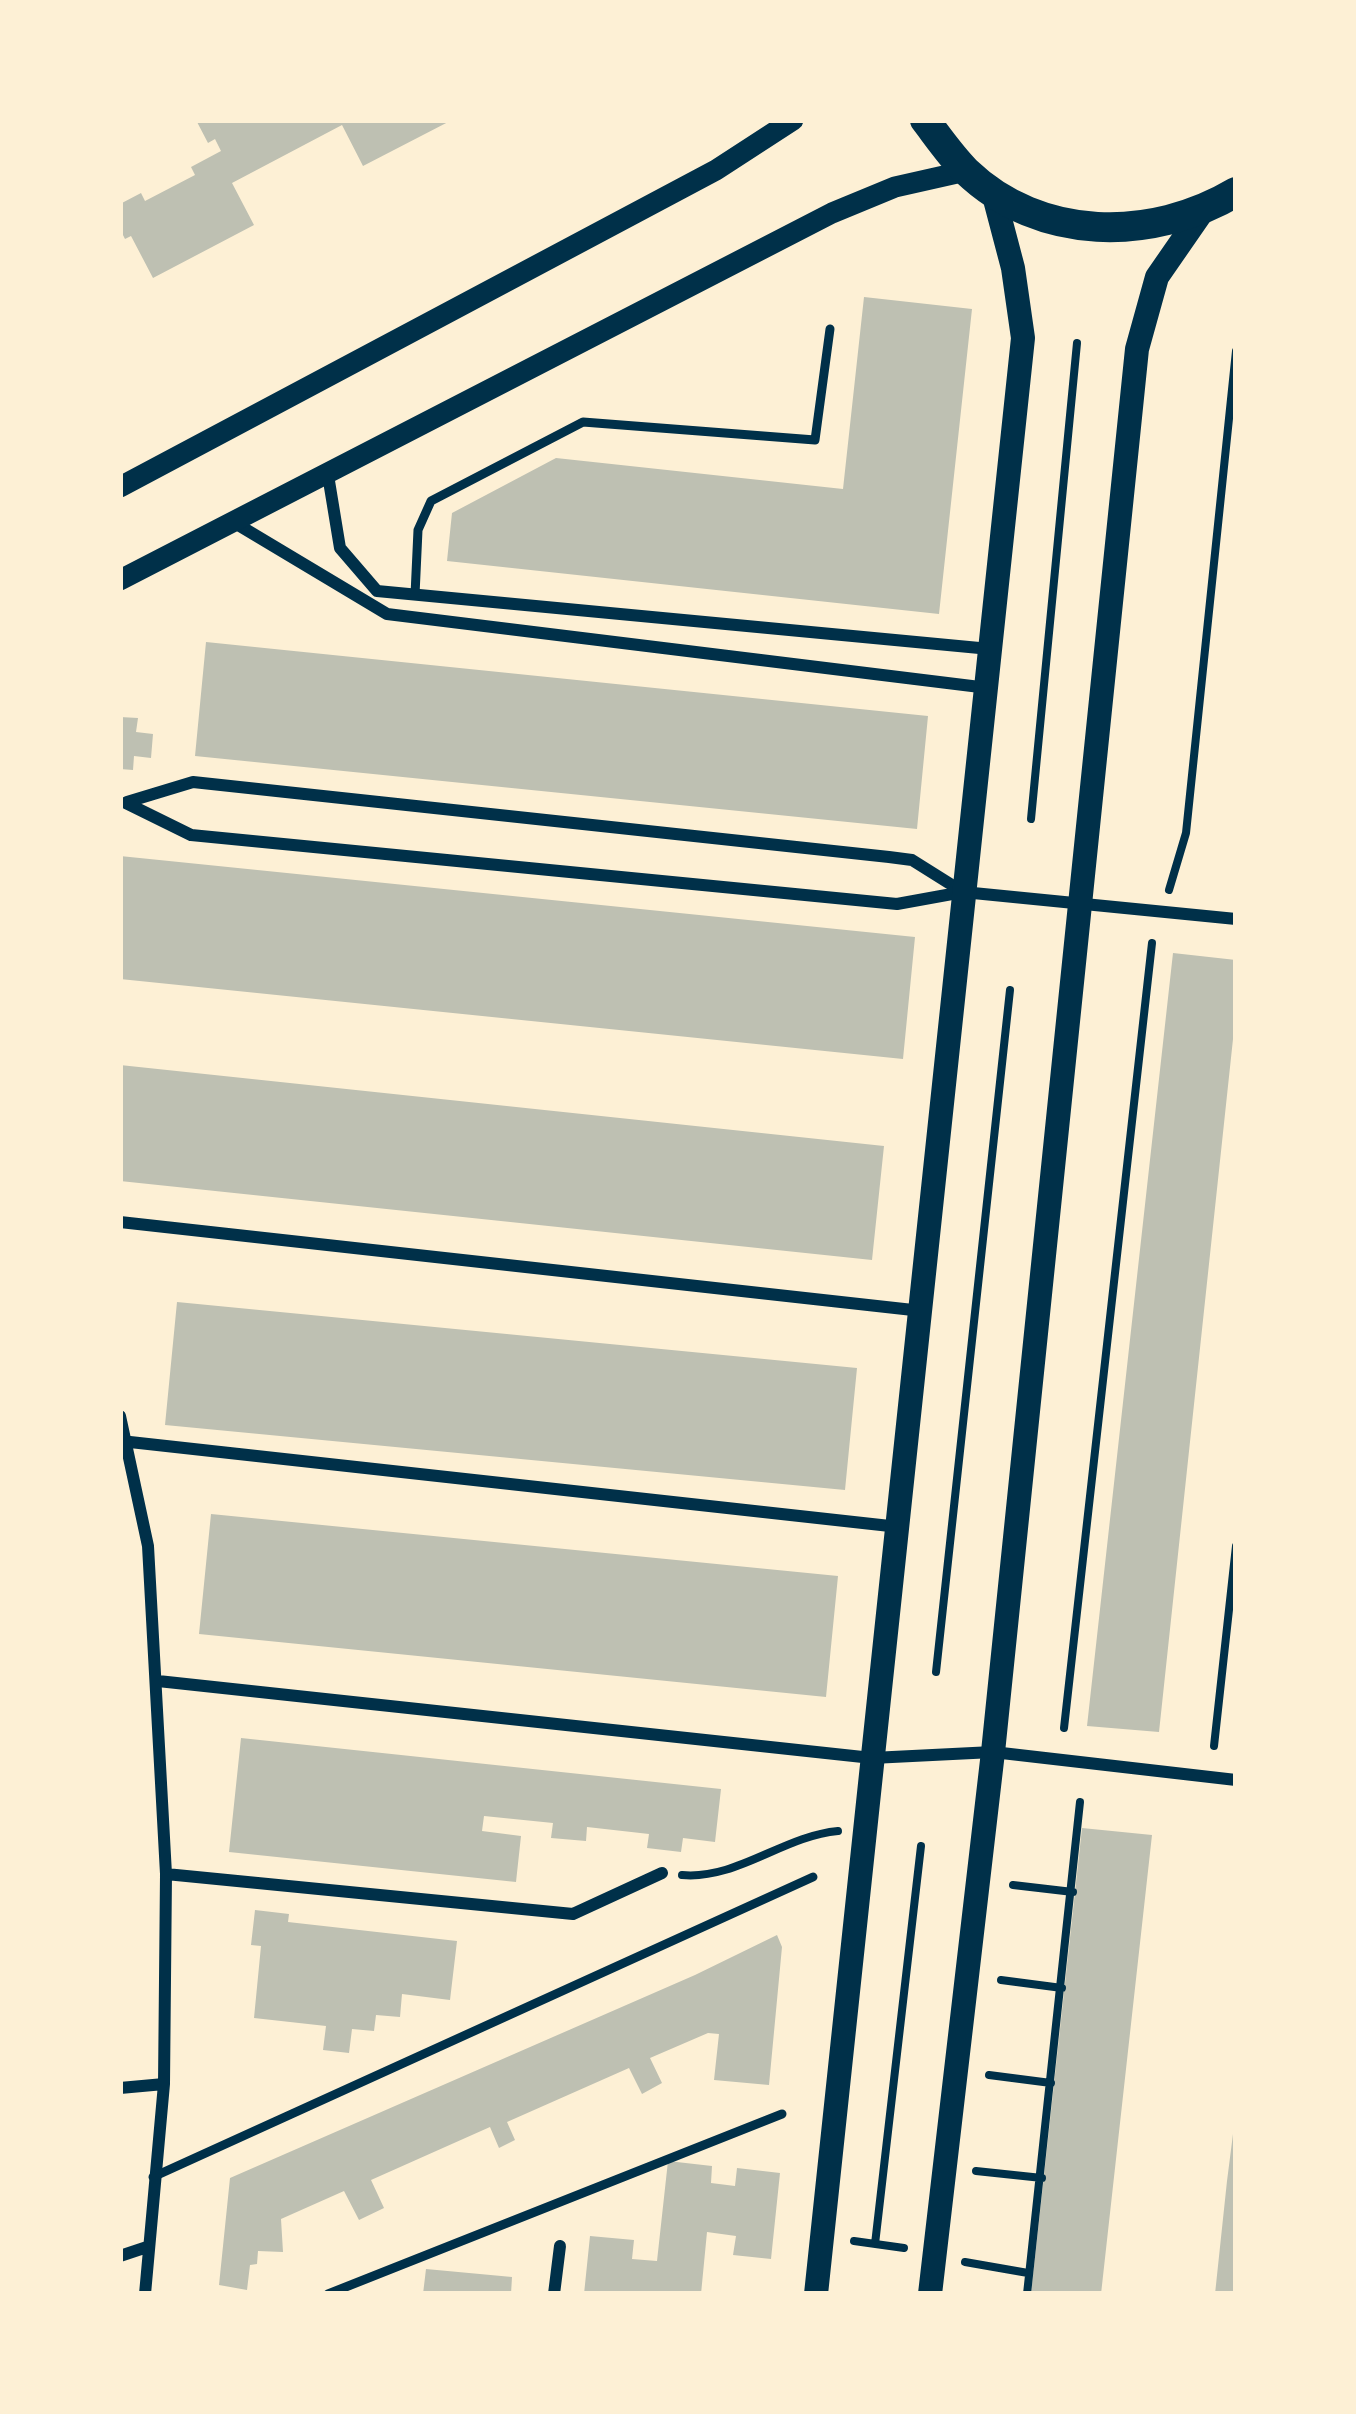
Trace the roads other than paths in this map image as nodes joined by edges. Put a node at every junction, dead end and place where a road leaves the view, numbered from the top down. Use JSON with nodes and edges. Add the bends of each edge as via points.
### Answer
{"nodes":[{"id":1,"x":793,"y":120,"type":"edge"},
{"id":2,"x":925,"y":120,"type":"edge"},
{"id":3,"x":966,"y":171,"type":"junction"},
{"id":4,"x":993,"y":191,"type":"junction"},
{"id":5,"x":1236,"y":192,"type":"edge"},
{"id":6,"x":1202,"y":212,"type":"junction"},
{"id":7,"x":830,"y":329,"type":"dead end"},
{"id":8,"x":328,"y":475,"type":"junction"},
{"id":9,"x":120,"y":487,"type":"edge"},
{"id":10,"x":235,"y":523,"type":"junction"},
{"id":11,"x":120,"y":580,"type":"edge"},
{"id":12,"x":416,"y":595,"type":"junction"},
{"id":13,"x":991,"y":649,"type":"junction"},
{"id":14,"x":988,"y":688,"type":"junction"},
{"id":15,"x":123,"y":802,"type":"edge"},
{"id":16,"x":963,"y":892,"type":"junction"},
{"id":17,"x":1079,"y":903,"type":"junction"},
{"id":18,"x":1236,"y":919,"type":"edge"},
{"id":19,"x":120,"y":1222,"type":"edge"},
{"id":20,"x":923,"y":1311,"type":"junction"},
{"id":21,"x":120,"y":1416,"type":"edge"},
{"id":22,"x":123,"y":1441,"type":"edge"},
{"id":23,"x":899,"y":1527,"type":"junction"},
{"id":24,"x":158,"y":1681,"type":"junction"},
{"id":25,"x":993,"y":1753,"type":"junction"},
{"id":26,"x":872,"y":1758,"type":"junction"},
{"id":27,"x":1236,"y":1780,"type":"edge"},
{"id":28,"x":662,"y":1873,"type":"road end"},
{"id":29,"x":166,"y":1874,"type":"junction"},
{"id":30,"x":813,"y":1877,"type":"dead end"},
{"id":31,"x":164,"y":2084,"type":"junction"},
{"id":32,"x":120,"y":2087,"type":"edge"},
{"id":33,"x":782,"y":2114,"type":"dead end"},
{"id":34,"x":153,"y":2177,"type":"junction"},
{"id":35,"x":560,"y":2246,"type":"dead end"},
{"id":36,"x":147,"y":2247,"type":"junction"},
{"id":37,"x":120,"y":2256,"type":"edge"},
{"id":38,"x":145,"y":2294,"type":"edge"},
{"id":39,"x":328,"y":2294,"type":"edge"},
{"id":40,"x":554,"y":2294,"type":"edge"},
{"id":41,"x":816,"y":2294,"type":"edge"},
{"id":42,"x":930,"y":2294,"type":"edge"}],
"edges":[{"from":1,"to":9,"type":"street","via":[[716,170]]},
{"from":2,"to":3,"type":"main road"},
{"from":3,"to":4,"type":"main road"},
{"from":3,"to":8,"type":"street","via":[[832,213]]},
{"from":4,"to":6,"type":"main road","via":[[1042,216],[1095,228],[1150,227]]},
{"from":4,"to":13,"type":"main road","via":[[1023,338]]},
{"from":5,"to":6,"type":"main road"},
{"from":6,"to":17,"type":"main road","via":[[1157,278],[1137,349]]},
{"from":7,"to":12,"type":"lane","via":[[814,440],[584,422],[431,501],[418,530]]},
{"from":8,"to":10,"type":"street"},
{"from":8,"to":12,"type":"street","via":[[340,548],[377,591]]},
{"from":10,"to":11,"type":"street"},
{"from":10,"to":14,"type":"street","via":[[387,614]]},
{"from":12,"to":13,"type":"street"},
{"from":13,"to":14,"type":"main road"},
{"from":14,"to":16,"type":"main road"},
{"from":15,"to":16,"type":"street","via":[[190,835],[897,904]]},
{"from":15,"to":16,"type":"street","via":[[193,782],[912,860]]},
{"from":16,"to":17,"type":"street"},
{"from":16,"to":20,"type":"main road"},
{"from":17,"to":18,"type":"street"},
{"from":17,"to":25,"type":"main road"},
{"from":19,"to":20,"type":"street"},
{"from":20,"to":23,"type":"main road"},
{"from":21,"to":22,"type":"street"},
{"from":22,"to":23,"type":"street"},
{"from":22,"to":24,"type":"street","via":[[148,1546]]},
{"from":23,"to":26,"type":"main road"},
{"from":24,"to":26,"type":"street"},
{"from":24,"to":29,"type":"street"},
{"from":25,"to":26,"type":"street"},
{"from":25,"to":27,"type":"street"},
{"from":25,"to":42,"type":"main road"},
{"from":26,"to":41,"type":"main road"},
{"from":28,"to":29,"type":"street","via":[[573,1914]]},
{"from":29,"to":31,"type":"street"},
{"from":30,"to":34,"type":"lane"},
{"from":31,"to":32,"type":"street"},
{"from":31,"to":34,"type":"street"},
{"from":33,"to":39,"type":"lane"},
{"from":34,"to":36,"type":"street"},
{"from":35,"to":40,"type":"street"},
{"from":36,"to":37,"type":"street"},
{"from":36,"to":38,"type":"street"}]}
